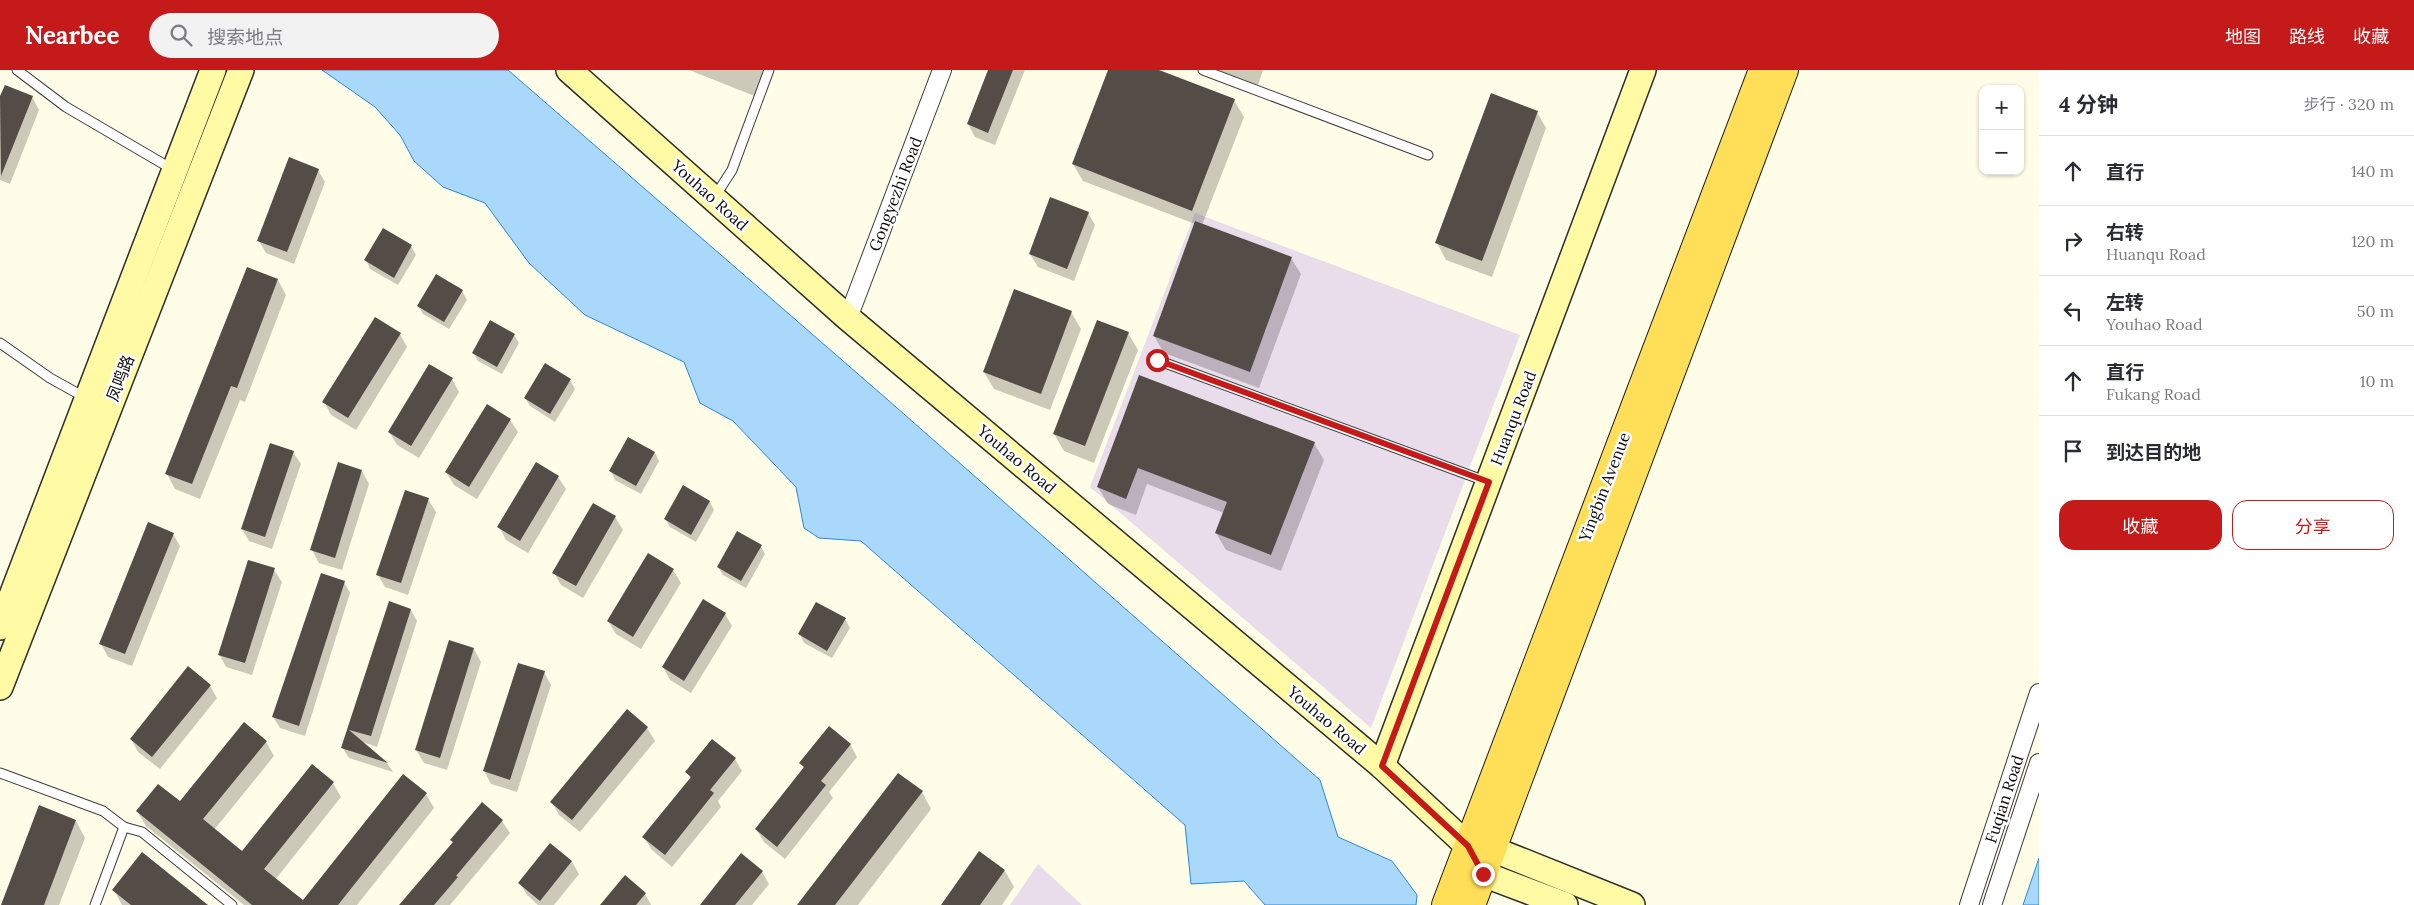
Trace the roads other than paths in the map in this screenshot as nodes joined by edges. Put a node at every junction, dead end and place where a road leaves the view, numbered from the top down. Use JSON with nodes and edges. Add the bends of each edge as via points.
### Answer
{"nodes":[{"id":1,"x":17,"y":70,"type":"edge"},
{"id":2,"x":213,"y":70,"type":"edge"},
{"id":3,"x":241,"y":70,"type":"edge"},
{"id":4,"x":568,"y":70,"type":"edge"},
{"id":5,"x":769,"y":70,"type":"edge"},
{"id":6,"x":942,"y":70,"type":"edge"},
{"id":7,"x":1203,"y":70,"type":"edge"},
{"id":8,"x":1643,"y":70,"type":"edge"},
{"id":9,"x":1763,"y":70,"type":"edge"},
{"id":10,"x":1784,"y":70,"type":"edge"},
{"id":11,"x":1428,"y":155,"type":"dead end"},
{"id":12,"x":175,"y":171,"type":"junction"},
{"id":13,"x":713,"y":198,"type":"junction"},
{"id":14,"x":848,"y":318,"type":"junction"},
{"id":15,"x":0,"y":343,"type":"edge"},
{"id":16,"x":1157,"y":360,"type":"dead end"},
{"id":17,"x":86,"y":398,"type":"junction"},
{"id":18,"x":1489,"y":482,"type":"junction"},
{"id":19,"x":0,"y":627,"type":"edge"},
{"id":20,"x":0,"y":687,"type":"edge"},
{"id":21,"x":2039,"y":693,"type":"edge"},
{"id":22,"x":2039,"y":763,"type":"edge"},
{"id":23,"x":1382,"y":766,"type":"junction"},
{"id":24,"x":0,"y":773,"type":"edge"},
{"id":25,"x":124,"y":827,"type":"junction"},
{"id":26,"x":1481,"y":856,"type":"junction"},
{"id":27,"x":95,"y":905,"type":"edge"},
{"id":28,"x":232,"y":905,"type":"edge"},
{"id":29,"x":1446,"y":905,"type":"edge"},
{"id":30,"x":1471,"y":905,"type":"edge"},
{"id":31,"x":1565,"y":905,"type":"edge"},
{"id":32,"x":1632,"y":905,"type":"edge"},
{"id":33,"x":1969,"y":905,"type":"edge"},
{"id":34,"x":1992,"y":905,"type":"edge"}],
"edges":[{"from":1,"to":12,"type":"lane","via":[[66,107]]},
{"from":2,"to":12,"type":"street","name":"凤鸣路"},
{"from":3,"to":20,"type":"street","name":"凤鸣路"},
{"from":4,"to":13,"type":"street","name":"Youhao Road"},
{"from":5,"to":13,"type":"lane","via":[[732,170]]},
{"from":6,"to":14,"type":"street","name":"Gongyezhi Road"},
{"from":7,"to":11,"type":"lane"},
{"from":8,"to":18,"type":"street","name":"Huanqu Road"},
{"from":9,"to":26,"type":"main road","name":"Yingbin Avenue"},
{"from":10,"to":26,"type":"main road","name":"Yingbin Avenue"},
{"from":12,"to":17,"type":"street","name":"凤鸣路"},
{"from":13,"to":14,"type":"street","name":"Youhao Road"},
{"from":14,"to":23,"type":"street","name":"Youhao Road"},
{"from":15,"to":17,"type":"lane","via":[[50,378]]},
{"from":16,"to":18,"type":"lane"},
{"from":17,"to":19,"type":"street","name":"凤鸣路"},
{"from":18,"to":23,"type":"street","name":"Huanqu Road"},
{"from":21,"to":33,"type":"street","name":"Fuqian Road"},
{"from":22,"to":34,"type":"street","name":"Fuqian Road"},
{"from":23,"to":26,"type":"street","name":"Youhao Road"},
{"from":24,"to":25,"type":"lane","via":[[103,811]]},
{"from":25,"to":27,"type":"lane"},
{"from":25,"to":28,"type":"lane","via":[[142,832]]},
{"from":26,"to":29,"type":"main road","name":"Yingbin Avenue"},
{"from":26,"to":30,"type":"main road","name":"Yingbin Avenue"},
{"from":26,"to":31,"type":"street"},
{"from":26,"to":32,"type":"street"}]}
